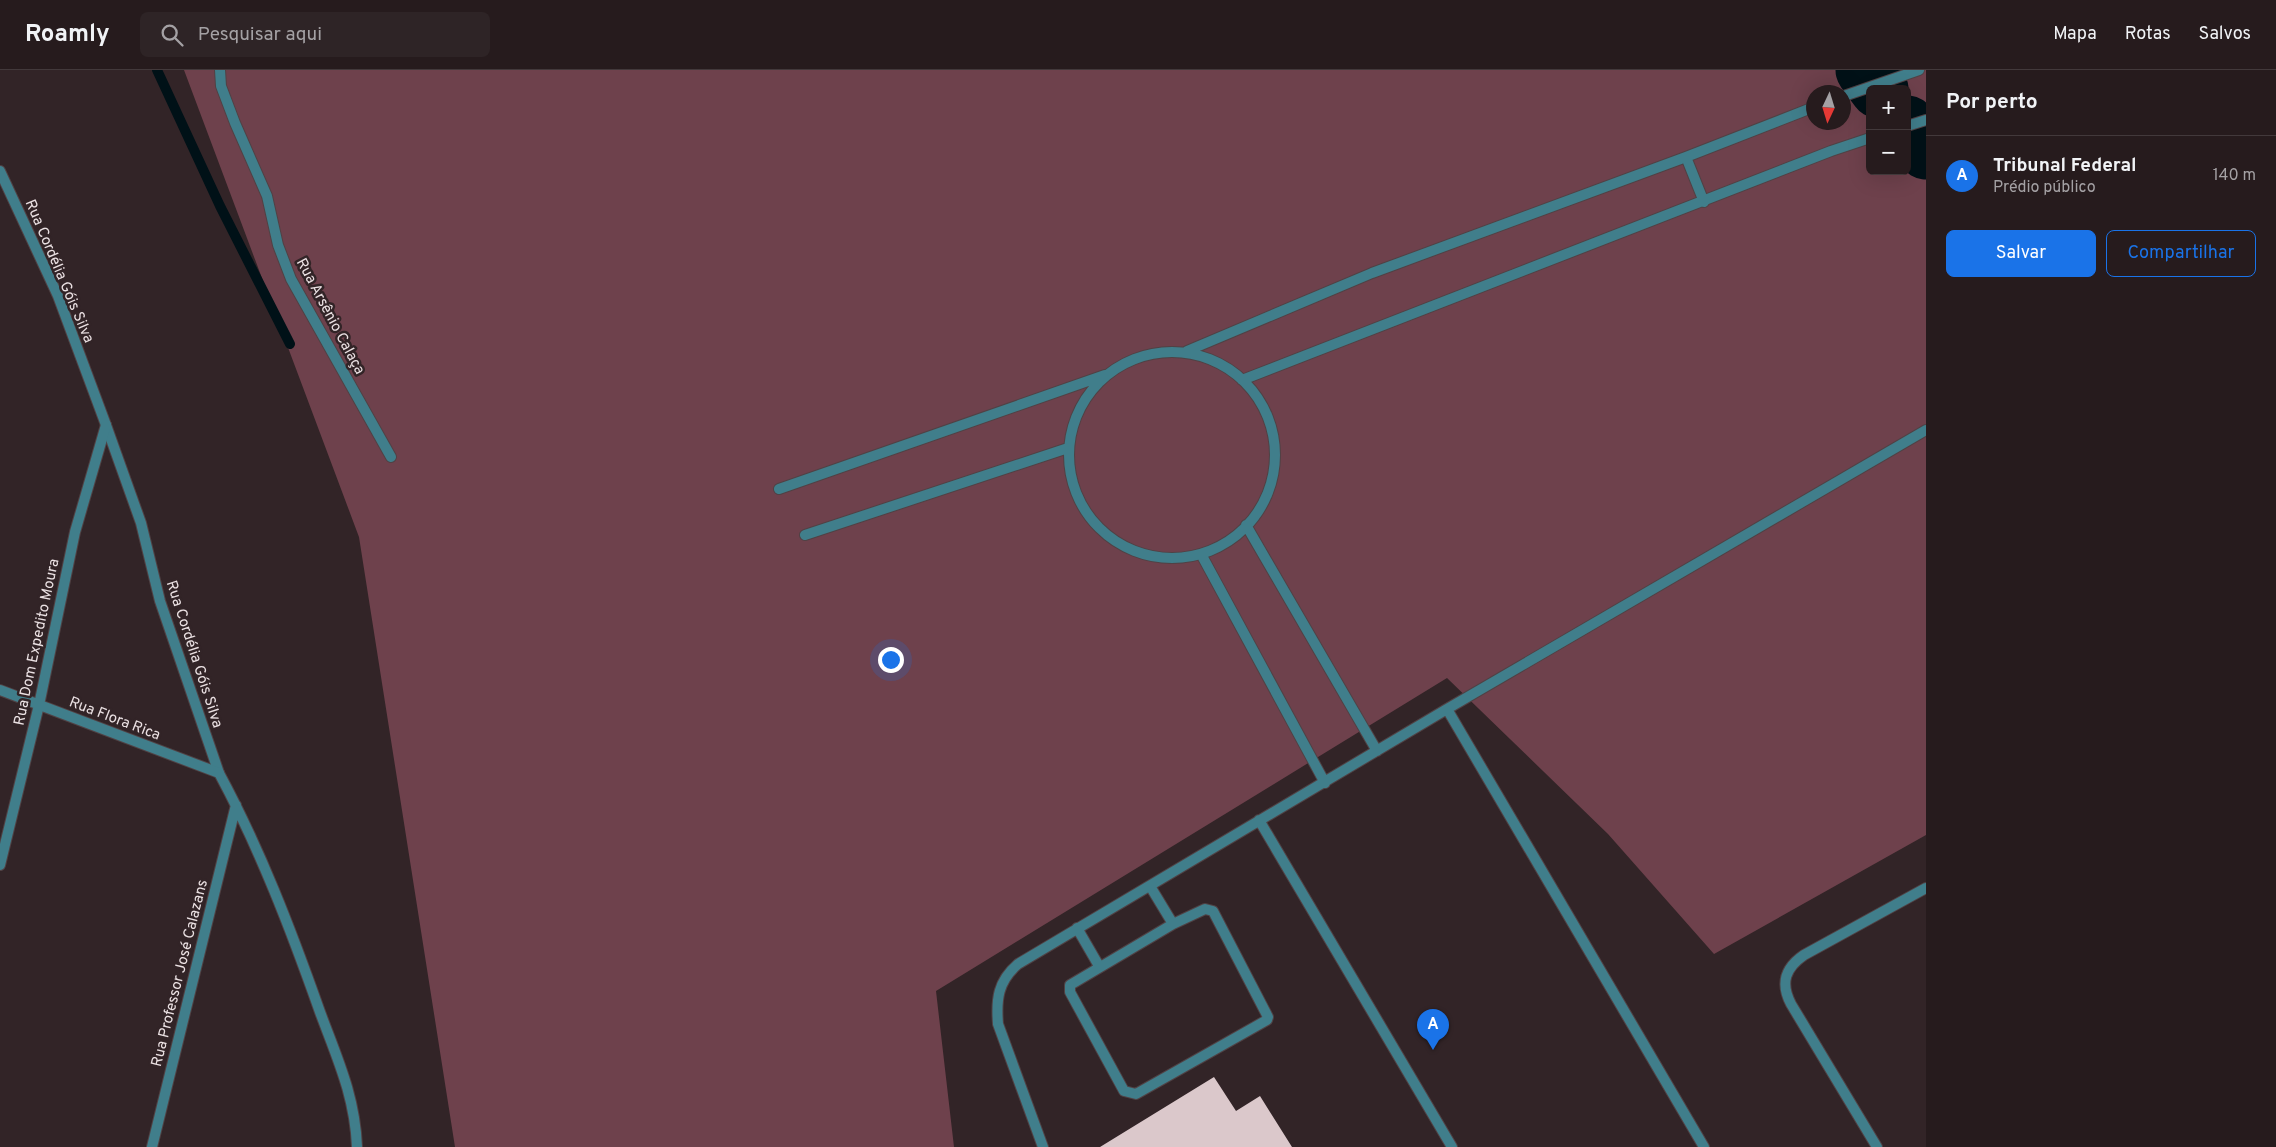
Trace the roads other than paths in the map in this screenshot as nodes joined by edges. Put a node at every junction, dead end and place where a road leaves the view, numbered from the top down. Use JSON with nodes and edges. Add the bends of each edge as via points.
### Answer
{"nodes":[{"id":1,"x":220,"y":70,"type":"edge"},
{"id":2,"x":1916,"y":72,"type":"edge"},
{"id":3,"x":1851,"y":94,"type":"edge"},
{"id":4,"x":1806,"y":110,"type":"edge"},
{"id":5,"x":1926,"y":120,"type":"edge"},
{"id":6,"x":1911,"y":125,"type":"edge"},
{"id":7,"x":1866,"y":139,"type":"edge"},
{"id":8,"x":1686,"y":156,"type":"junction"},
{"id":9,"x":0,"y":171,"type":"edge"},
{"id":10,"x":1704,"y":202,"type":"junction"},
{"id":11,"x":1187,"y":351,"type":"junction"},
{"id":12,"x":1106,"y":374,"type":"junction"},
{"id":13,"x":1242,"y":380,"type":"junction"},
{"id":14,"x":106,"y":426,"type":"junction"},
{"id":15,"x":1926,"y":430,"type":"edge"},
{"id":16,"x":1068,"y":448,"type":"junction"},
{"id":17,"x":391,"y":457,"type":"dead end"},
{"id":18,"x":779,"y":489,"type":"dead end"},
{"id":19,"x":1246,"y":525,"type":"junction"},
{"id":20,"x":805,"y":535,"type":"dead end"},
{"id":21,"x":1201,"y":554,"type":"junction"},
{"id":22,"x":0,"y":690,"type":"edge"},
{"id":23,"x":39,"y":705,"type":"junction"},
{"id":24,"x":1446,"y":709,"type":"junction"},
{"id":25,"x":1376,"y":751,"type":"junction"},
{"id":26,"x":220,"y":773,"type":"junction"},
{"id":27,"x":1324,"y":783,"type":"junction"},
{"id":28,"x":236,"y":805,"type":"junction"},
{"id":29,"x":1259,"y":820,"type":"junction"},
{"id":30,"x":0,"y":865,"type":"edge"},
{"id":31,"x":1150,"y":886,"type":"junction"},
{"id":32,"x":1926,"y":888,"type":"edge"},
{"id":33,"x":1173,"y":924,"type":"junction"},
{"id":34,"x":1078,"y":928,"type":"junction"},
{"id":35,"x":1099,"y":966,"type":"junction"},
{"id":36,"x":152,"y":1147,"type":"edge"},
{"id":37,"x":356,"y":1147,"type":"edge"},
{"id":38,"x":1043,"y":1147,"type":"edge"},
{"id":39,"x":1452,"y":1147,"type":"edge"},
{"id":40,"x":1704,"y":1147,"type":"edge"},
{"id":41,"x":1877,"y":1147,"type":"edge"}],
"edges":[{"from":1,"to":17,"type":"street","name":"Rua Arsênio Calaça","via":[[235,123],[267,196],[278,245],[291,279]]},
{"from":2,"to":3,"type":"street"},
{"from":4,"to":8,"type":"street"},
{"from":5,"to":6,"type":"street"},
{"from":7,"to":10,"type":"street"},
{"from":8,"to":10,"type":"street"},
{"from":8,"to":11,"type":"street","via":[[1372,273]]},
{"from":9,"to":14,"type":"street","name":"Rua Cordélia Góis Silva","via":[[58,296]]},
{"from":10,"to":13,"type":"street"},
{"from":11,"to":12,"type":"street","via":[[1147,354]]},
{"from":11,"to":13,"type":"street","via":[[1221,364]]},
{"from":12,"to":16,"type":"street","via":[[1081,404]]},
{"from":12,"to":18,"type":"street"},
{"from":13,"to":19,"type":"street","via":[[1266,415],[1273,437],[1274,469],[1266,497]]},
{"from":14,"to":23,"type":"street","name":"Rua Dom Expedito Moura","via":[[75,532]]},
{"from":14,"to":26,"type":"street","name":"Rua Cordélia Góis Silva","via":[[141,523],[160,601]]},
{"from":15,"to":24,"type":"street"},
{"from":16,"to":20,"type":"street"},
{"from":16,"to":21,"type":"street","via":[[1071,482],[1084,510],[1104,534],[1124,547],[1151,556],[1172,558]]},
{"from":19,"to":21,"type":"street","via":[[1231,538]]},
{"from":19,"to":25,"type":"street"},
{"from":21,"to":27,"type":"street"},
{"from":22,"to":23,"type":"street","name":"Rua Flora Rica"},
{"from":23,"to":26,"type":"street","name":"Rua Flora Rica"},
{"from":23,"to":30,"type":"street","name":"Rua Dom Expedito Moura"},
{"from":24,"to":25,"type":"street"},
{"from":24,"to":40,"type":"street"},
{"from":25,"to":27,"type":"street"},
{"from":26,"to":28,"type":"street","name":"Rua Cordélia Góis Silva"},
{"from":27,"to":29,"type":"street"},
{"from":28,"to":36,"type":"street","name":"Rua Professor José Calazans"},
{"from":28,"to":37,"type":"street","name":"Rua Cordélia Góis Silva","via":[[288,923],[343,1070],[356,1131]]},
{"from":29,"to":31,"type":"street"},
{"from":29,"to":39,"type":"street"},
{"from":31,"to":33,"type":"street"},
{"from":31,"to":34,"type":"street"},
{"from":32,"to":41,"type":"street","via":[[1804,955],[1794,962],[1786,976],[1786,994],[1790,1004]]},
{"from":33,"to":35,"type":"street"},
{"from":33,"to":35,"type":"street","via":[[1205,909],[1213,911],[1268,1013],[1267,1020],[1136,1094],[1130,1093],[1124,1090],[1070,992],[1073,982]]},
{"from":34,"to":35,"type":"street"},
{"from":34,"to":38,"type":"street","via":[[1033,954],[1007,974],[997,998],[1001,1037]]}]}
